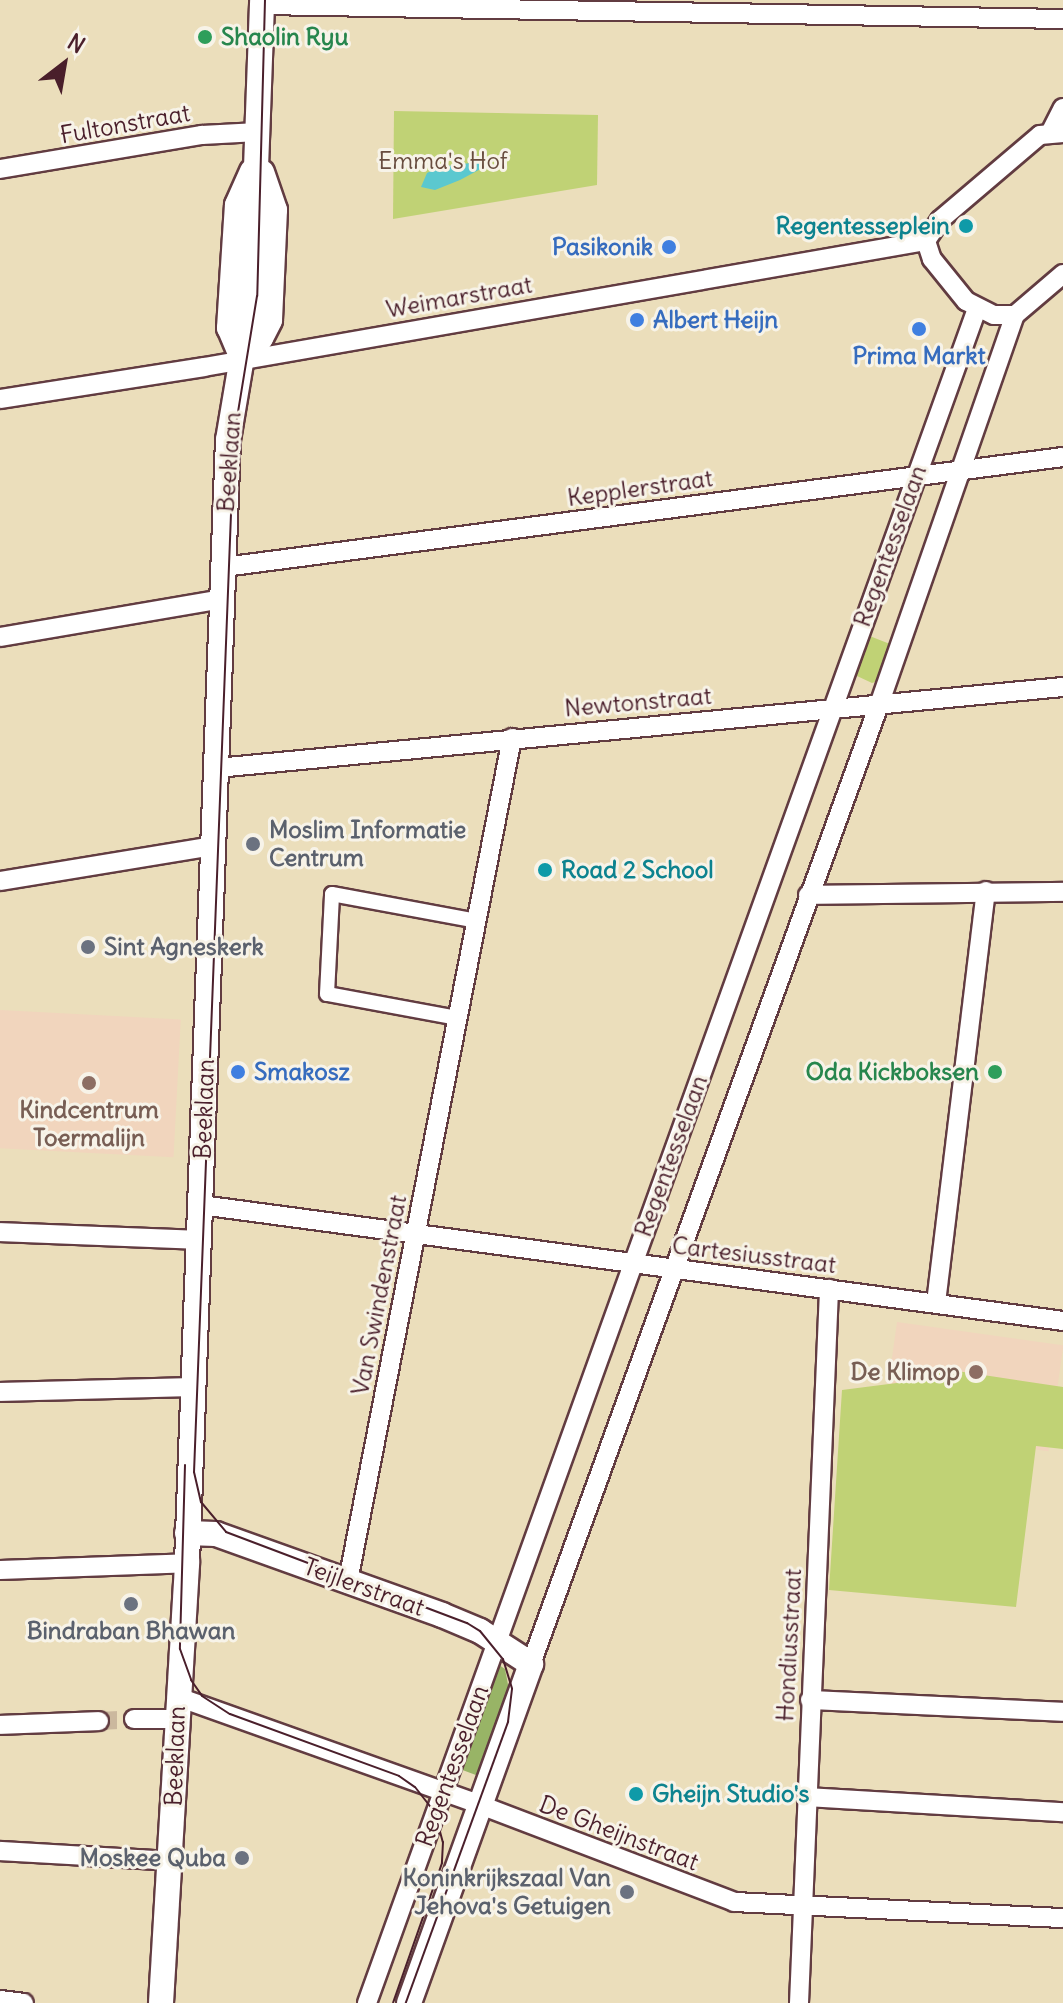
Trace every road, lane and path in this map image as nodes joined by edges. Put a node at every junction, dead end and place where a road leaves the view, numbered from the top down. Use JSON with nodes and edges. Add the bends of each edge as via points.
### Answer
{"nodes":[{"id":1,"x":262,"y":3,"type":"edge"},
{"id":2,"x":1063,"y":19,"type":"edge"},
{"id":3,"x":1063,"y":108,"type":"edge"},
{"id":4,"x":258,"y":132,"type":"junction"},
{"id":5,"x":1056,"y":133,"type":"edge"},
{"id":6,"x":257,"y":159,"type":"junction"},
{"id":7,"x":0,"y":169,"type":"edge"},
{"id":8,"x":926,"y":241,"type":"junction"},
{"id":9,"x":1063,"y":274,"type":"edge"},
{"id":10,"x":977,"y":309,"type":"junction"},
{"id":11,"x":1015,"y":315,"type":"junction"},
{"id":12,"x":242,"y":358,"type":"junction"},
{"id":13,"x":0,"y":399,"type":"edge"},
{"id":14,"x":1063,"y":457,"type":"edge"},
{"id":15,"x":962,"y":470,"type":"junction"},
{"id":16,"x":915,"y":476,"type":"junction"},
{"id":17,"x":224,"y":567,"type":"junction"},
{"id":18,"x":222,"y":599,"type":"junction"},
{"id":19,"x":0,"y":637,"type":"edge"},
{"id":20,"x":1063,"y":687,"type":"edge"},
{"id":21,"x":879,"y":705,"type":"junction"},
{"id":22,"x":833,"y":708,"type":"junction"},
{"id":23,"x":512,"y":738,"type":"junction"},
{"id":24,"x":217,"y":768,"type":"junction"},
{"id":25,"x":214,"y":846,"type":"junction"},
{"id":26,"x":0,"y":881,"type":"edge"},
{"id":27,"x":986,"y":891,"type":"junction"},
{"id":28,"x":1063,"y":892,"type":"edge"},
{"id":29,"x":808,"y":895,"type":"junction"},
{"id":30,"x":477,"y":921,"type":"junction"},
{"id":31,"x":458,"y":1018,"type":"junction"},
{"id":32,"x":201,"y":1205,"type":"junction"},
{"id":33,"x":0,"y":1232,"type":"edge"},
{"id":34,"x":416,"y":1233,"type":"junction"},
{"id":35,"x":199,"y":1240,"type":"junction"},
{"id":36,"x":633,"y":1262,"type":"junction"},
{"id":37,"x":673,"y":1270,"type":"junction"},
{"id":38,"x":829,"y":1289,"type":"junction"},
{"id":39,"x":936,"y":1303,"type":"junction"},
{"id":40,"x":1063,"y":1321,"type":"edge"},
{"id":41,"x":194,"y":1387,"type":"junction"},
{"id":42,"x":0,"y":1392,"type":"edge"},
{"id":43,"x":187,"y":1533,"type":"junction"},
{"id":44,"x":187,"y":1563,"type":"junction"},
{"id":45,"x":0,"y":1570,"type":"edge"},
{"id":46,"x":348,"y":1581,"type":"junction"},
{"id":47,"x":496,"y":1641,"type":"junction"},
{"id":48,"x":531,"y":1664,"type":"junction"},
{"id":49,"x":810,"y":1700,"type":"junction"},
{"id":50,"x":177,"y":1708,"type":"junction"},
{"id":51,"x":1063,"y":1712,"type":"edge"},
{"id":52,"x":134,"y":1719,"type":"tunnel mouth"},
{"id":53,"x":99,"y":1721,"type":"tunnel mouth"},
{"id":54,"x":0,"y":1725,"type":"edge"},
{"id":55,"x":443,"y":1792,"type":"junction"},
{"id":56,"x":807,"y":1797,"type":"junction"},
{"id":57,"x":482,"y":1806,"type":"junction"},
{"id":58,"x":1063,"y":1812,"type":"edge"},
{"id":59,"x":0,"y":1851,"type":"edge"},
{"id":60,"x":171,"y":1861,"type":"junction"},
{"id":61,"x":803,"y":1905,"type":"junction"},
{"id":62,"x":1063,"y":1918,"type":"edge"},
{"id":63,"x":0,"y":2000,"type":"edge"},
{"id":64,"x":24,"y":2003,"type":"edge"},
{"id":65,"x":161,"y":2003,"type":"edge"},
{"id":66,"x":367,"y":2003,"type":"edge"},
{"id":67,"x":409,"y":2003,"type":"edge"},
{"id":68,"x":799,"y":2003,"type":"edge"}],
"edges":[{"from":1,"to":2,"type":"street"},
{"from":1,"to":4,"type":"street","name":"Beeklaan"},
{"from":3,"to":5,"type":"street"},
{"from":4,"to":6,"type":"street","name":"Beeklaan"},
{"from":4,"to":7,"type":"street","name":"Fultonstraat","via":[[202,135]]},
{"from":5,"to":8,"type":"street","via":[[1040,135],[987,179],[931,229]]},
{"from":6,"to":12,"type":"street","name":"Beeklaan","via":[[237,205],[229,328]]},
{"from":6,"to":12,"type":"street","name":"Beeklaan","via":[[275,210],[270,320]]},
{"from":8,"to":10,"type":"street","via":[[932,259]]},
{"from":8,"to":12,"type":"street","name":"Weimarstraat"},
{"from":9,"to":11,"type":"street"},
{"from":10,"to":11,"type":"street"},
{"from":10,"to":16,"type":"street","name":"Regentesselaan"},
{"from":11,"to":15,"type":"street","name":"Regentesselaan"},
{"from":12,"to":13,"type":"street","name":"Weimarstraat"},
{"from":12,"to":17,"type":"street","name":"Beeklaan","via":[[228,440]]},
{"from":14,"to":15,"type":"street","name":"Kepplerstraat"},
{"from":15,"to":16,"type":"street","name":"Kepplerstraat"},
{"from":15,"to":21,"type":"street","name":"Regentesselaan"},
{"from":16,"to":17,"type":"street","name":"Kepplerstraat"},
{"from":16,"to":22,"type":"street","name":"Regentesselaan"},
{"from":17,"to":18,"type":"street","name":"Beeklaan"},
{"from":18,"to":19,"type":"street"},
{"from":18,"to":24,"type":"street","name":"Beeklaan"},
{"from":20,"to":21,"type":"street","name":"Newtonstraat"},
{"from":21,"to":22,"type":"street","name":"Newtonstraat"},
{"from":21,"to":29,"type":"street","name":"Regentesselaan"},
{"from":22,"to":23,"type":"street","name":"Newtonstraat"},
{"from":22,"to":36,"type":"street","name":"Regentesselaan"},
{"from":23,"to":24,"type":"street","name":"Newtonstraat"},
{"from":23,"to":30,"type":"street","name":"Van Swindenstraat"},
{"from":24,"to":25,"type":"street","name":"Beeklaan"},
{"from":25,"to":26,"type":"street"},
{"from":25,"to":32,"type":"street","name":"Beeklaan"},
{"from":27,"to":28,"type":"street"},
{"from":27,"to":29,"type":"street"},
{"from":27,"to":39,"type":"street"},
{"from":29,"to":37,"type":"street","name":"Regentesselaan"},
{"from":30,"to":31,"type":"street","name":"Van Swindenstraat"},
{"from":30,"to":31,"type":"street","via":[[332,894],[327,994]]},
{"from":31,"to":34,"type":"street","name":"Van Swindenstraat"},
{"from":32,"to":34,"type":"street","name":"Cartesiusstraat"},
{"from":32,"to":35,"type":"street","name":"Beeklaan"},
{"from":33,"to":35,"type":"street"},
{"from":34,"to":36,"type":"street","name":"Cartesiusstraat"},
{"from":34,"to":46,"type":"street","name":"Van Swindenstraat"},
{"from":35,"to":41,"type":"street","name":"Beeklaan"},
{"from":36,"to":37,"type":"street","name":"Cartesiusstraat"},
{"from":36,"to":47,"type":"street","name":"Regentesselaan"},
{"from":37,"to":38,"type":"street","name":"Cartesiusstraat"},
{"from":37,"to":48,"type":"street","name":"Regentesselaan"},
{"from":38,"to":39,"type":"street","name":"Cartesiusstraat"},
{"from":38,"to":49,"type":"street","name":"Hondiusstraat"},
{"from":39,"to":40,"type":"street","name":"Cartesiusstraat"},
{"from":41,"to":42,"type":"street"},
{"from":41,"to":43,"type":"street","name":"Beeklaan"},
{"from":43,"to":44,"type":"street","name":"Beeklaan"},
{"from":43,"to":46,"type":"street","name":"Teijlerstraat","via":[[216,1534]]},
{"from":44,"to":45,"type":"street"},
{"from":44,"to":50,"type":"street","name":"Beeklaan"},
{"from":46,"to":47,"type":"street","name":"Teijlerstraat","via":[[463,1623]]},
{"from":47,"to":48,"type":"street","name":"Teijlerstraat"},
{"from":47,"to":55,"type":"street","name":"Regentesselaan"},
{"from":48,"to":57,"type":"street","name":"Regentesselaan"},
{"from":49,"to":51,"type":"street"},
{"from":49,"to":56,"type":"street","name":"Hondiusstraat"},
{"from":50,"to":52,"type":"street","name":"De Gheijnstraat"},
{"from":50,"to":55,"type":"street","name":"De Gheijnstraat"},
{"from":50,"to":60,"type":"street","name":"Beeklaan"},
{"from":53,"to":54,"type":"street"},
{"from":55,"to":57,"type":"street","name":"De Gheijnstraat"},
{"from":55,"to":66,"type":"street","name":"Regentesselaan"},
{"from":56,"to":58,"type":"street"},
{"from":56,"to":61,"type":"street","name":"Hondiusstraat"},
{"from":57,"to":61,"type":"street","name":"De Gheijnstraat","via":[[714,1896],[750,1904]]},
{"from":57,"to":67,"type":"street","name":"Regentesselaan"},
{"from":59,"to":60,"type":"street"},
{"from":60,"to":65,"type":"street","name":"Beeklaan"},
{"from":61,"to":62,"type":"street","name":"De Gheijnstraat"},
{"from":61,"to":68,"type":"street","name":"Hondiusstraat"},
{"from":63,"to":64,"type":"street"}]}
